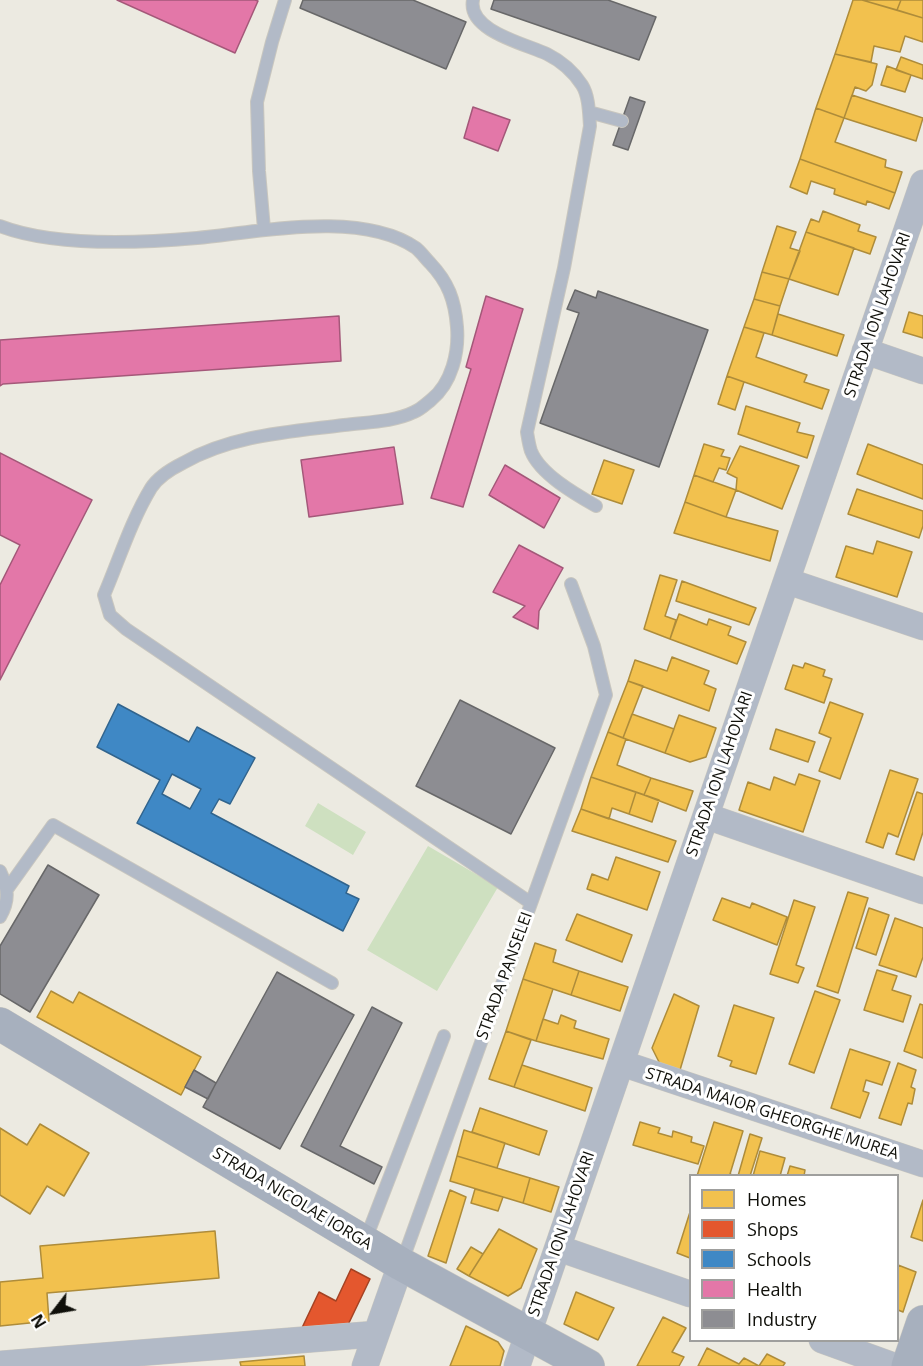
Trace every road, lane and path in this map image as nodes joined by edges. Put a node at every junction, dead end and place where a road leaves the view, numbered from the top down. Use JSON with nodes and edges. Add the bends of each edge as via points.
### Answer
{"nodes":[{"id":1,"x":285,"y":0,"type":"edge"},
{"id":2,"x":473,"y":0,"type":"edge"},
{"id":3,"x":589,"y":112,"type":"junction"},
{"id":4,"x":621,"y":121,"type":"dead end"},
{"id":5,"x":923,"y":183,"type":"edge"},
{"id":6,"x":0,"y":226,"type":"edge"},
{"id":7,"x":264,"y":229,"type":"junction"},
{"id":8,"x":865,"y":351,"type":"junction"},
{"id":9,"x":923,"y":371,"type":"edge"},
{"id":10,"x":596,"y":506,"type":"dead end"},
{"id":11,"x":787,"y":581,"type":"junction"},
{"id":12,"x":571,"y":584,"type":"dead end"},
{"id":13,"x":923,"y":627,"type":"edge"},
{"id":14,"x":706,"y":816,"type":"junction"},
{"id":15,"x":0,"y":871,"type":"edge"},
{"id":16,"x":8,"y":888,"type":"junction"},
{"id":17,"x":923,"y":891,"type":"edge"},
{"id":18,"x":531,"y":903,"type":"junction"},
{"id":19,"x":0,"y":917,"type":"edge"},
{"id":20,"x":332,"y":983,"type":"dead end"},
{"id":21,"x":0,"y":1024,"type":"edge"},
{"id":22,"x":444,"y":1036,"type":"dead end"},
{"id":23,"x":621,"y":1064,"type":"junction"},
{"id":24,"x":923,"y":1164,"type":"edge"},
{"id":25,"x":364,"y":1242,"type":"junction"},
{"id":26,"x":558,"y":1248,"type":"junction"},
{"id":27,"x":401,"y":1264,"type":"junction"},
{"id":28,"x":689,"y":1294,"type":"edge"},
{"id":29,"x":923,"y":1322,"type":"edge"},
{"id":30,"x":528,"y":1333,"type":"junction"},
{"id":31,"x":376,"y":1334,"type":"junction"},
{"id":32,"x":825,"y":1342,"type":"edge"},
{"id":33,"x":0,"y":1364,"type":"edge"},
{"id":34,"x":365,"y":1366,"type":"edge"},
{"id":35,"x":517,"y":1366,"type":"edge"},
{"id":36,"x":588,"y":1366,"type":"edge"},
{"id":37,"x":894,"y":1366,"type":"edge"},
{"id":38,"x":908,"y":1366,"type":"edge"}],
"edges":[{"from":1,"to":7,"type":"lane","via":[[257,102]]},
{"from":2,"to":3,"type":"lane","via":[[471,7],[478,20],[497,34],[548,54],[570,70],[584,87]]},
{"from":3,"to":4,"type":"lane"},
{"from":3,"to":10,"type":"lane","via":[[590,126],[564,268],[527,432],[531,452],[541,467]]},
{"from":5,"to":8,"type":"street","name":"STRADA ION LAHOVARI"},
{"from":6,"to":7,"type":"lane","via":[[71,239],[133,241]]},
{"from":7,"to":18,"type":"lane","via":[[341,227],[386,234],[416,249],[443,278],[456,311],[458,341],[453,368],[438,394],[415,412],[390,419],[234,440],[199,453],[170,471],[153,486],[139,511],[104,595],[110,615]]},
{"from":8,"to":9,"type":"street"},
{"from":8,"to":11,"type":"street","name":"STRADA ION LAHOVARI"},
{"from":11,"to":13,"type":"street"},
{"from":11,"to":14,"type":"street","name":"STRADA ION LAHOVARI"},
{"from":12,"to":18,"type":"lane","name":"STRADA PANSELEI","via":[[594,646],[606,695]]},
{"from":14,"to":17,"type":"street"},
{"from":14,"to":23,"type":"street","name":"STRADA ION LAHOVARI"},
{"from":15,"to":16,"type":"lane"},
{"from":16,"to":19,"type":"lane"},
{"from":16,"to":20,"type":"lane","via":[[53,825]]},
{"from":18,"to":27,"type":"lane","name":"STRADA PANSELEI"},
{"from":21,"to":25,"type":"street","name":"STRADA NICOLAE IORGA"},
{"from":22,"to":25,"type":"lane"},
{"from":23,"to":24,"type":"street","name":"STRADA MAIOR GHEORGHE MUREA"},
{"from":23,"to":26,"type":"street","name":"STRADA ION LAHOVARI"},
{"from":25,"to":27,"type":"street","name":"STRADA NICOLAE IORGA"},
{"from":26,"to":28,"type":"street"},
{"from":26,"to":30,"type":"street","name":"STRADA ION LAHOVARI"},
{"from":27,"to":30,"type":"street","name":"STRADA NICOLAE IORGA"},
{"from":27,"to":31,"type":"street","name":"STRADA PANSELEI"},
{"from":29,"to":38,"type":"street"},
{"from":30,"to":35,"type":"street","name":"STRADA ION LAHOVARI"},
{"from":30,"to":36,"type":"street","name":"STRADA NICOLAE IORGA"},
{"from":31,"to":33,"type":"street"},
{"from":31,"to":34,"type":"street","name":"STRADA PANSELEI"},
{"from":32,"to":37,"type":"street"}]}
